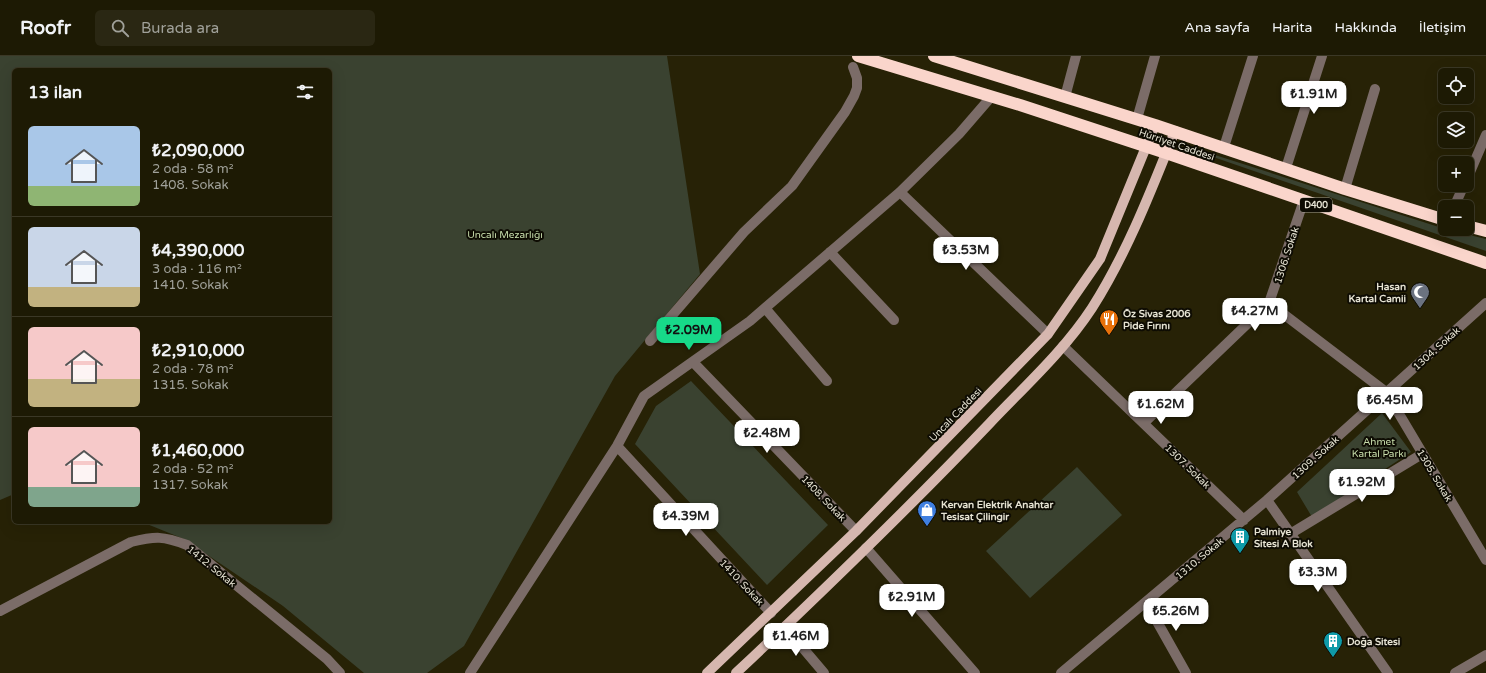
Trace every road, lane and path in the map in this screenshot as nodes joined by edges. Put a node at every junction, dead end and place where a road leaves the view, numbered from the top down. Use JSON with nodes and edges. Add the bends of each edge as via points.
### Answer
{"nodes":[{"id":1,"x":934,"y":56,"type":"edge"},
{"id":2,"x":1076,"y":56,"type":"edge"},
{"id":3,"x":1155,"y":56,"type":"edge"},
{"id":4,"x":1253,"y":56,"type":"edge"},
{"id":5,"x":1322,"y":56,"type":"edge"},
{"id":6,"x":855,"y":62,"type":"edge"},
{"id":7,"x":1375,"y":89,"type":"dead end"},
{"id":8,"x":991,"y":97,"type":"junction"},
{"id":9,"x":1065,"y":97,"type":"junction"},
{"id":10,"x":1137,"y":119,"type":"junction"},
{"id":11,"x":1155,"y":125,"type":"junction"},
{"id":12,"x":1175,"y":131,"type":"junction"},
{"id":13,"x":1486,"y":135,"type":"edge"},
{"id":14,"x":1147,"y":146,"type":"junction"},
{"id":15,"x":1224,"y":147,"type":"junction"},
{"id":16,"x":1166,"y":153,"type":"junction"},
{"id":17,"x":1474,"y":163,"type":"edge"},
{"id":18,"x":1286,"y":168,"type":"junction"},
{"id":19,"x":1345,"y":189,"type":"junction"},
{"id":20,"x":900,"y":192,"type":"junction"},
{"id":21,"x":1304,"y":200,"type":"junction"},
{"id":22,"x":1438,"y":218,"type":"edge"},
{"id":23,"x":1474,"y":228,"type":"edge"},
{"id":24,"x":1486,"y":231,"type":"edge"},
{"id":25,"x":830,"y":252,"type":"junction"},
{"id":26,"x":1486,"y":263,"type":"edge"},
{"id":27,"x":1269,"y":303,"type":"junction"},
{"id":28,"x":1486,"y":303,"type":"edge"},
{"id":29,"x":765,"y":308,"type":"junction"},
{"id":30,"x":894,"y":320,"type":"dead end"},
{"id":31,"x":1048,"y":334,"type":"junction"},
{"id":32,"x":650,"y":341,"type":"dead end"},
{"id":33,"x":1063,"y":346,"type":"junction"},
{"id":34,"x":693,"y":362,"type":"junction"},
{"id":35,"x":828,"y":381,"type":"dead end"},
{"id":36,"x":1386,"y":392,"type":"junction"},
{"id":37,"x":1144,"y":423,"type":"junction"},
{"id":38,"x":617,"y":446,"type":"junction"},
{"id":39,"x":1422,"y":454,"type":"junction"},
{"id":40,"x":1267,"y":500,"type":"junction"},
{"id":41,"x":1244,"y":520,"type":"junction"},
{"id":42,"x":856,"y":531,"type":"junction"},
{"id":43,"x":1290,"y":534,"type":"junction"},
{"id":44,"x":866,"y":548,"type":"junction"},
{"id":45,"x":1486,"y":560,"type":"edge"},
{"id":46,"x":1146,"y":602,"type":"junction"},
{"id":47,"x":0,"y":611,"type":"edge"},
{"id":48,"x":770,"y":613,"type":"junction"},
{"id":49,"x":785,"y":627,"type":"junction"},
{"id":50,"x":1486,"y":655,"type":"edge"},
{"id":51,"x":340,"y":673,"type":"edge"},
{"id":52,"x":470,"y":673,"type":"edge"},
{"id":53,"x":707,"y":673,"type":"edge"},
{"id":54,"x":736,"y":673,"type":"edge"},
{"id":55,"x":824,"y":673,"type":"edge"},
{"id":56,"x":975,"y":673,"type":"edge"},
{"id":57,"x":1061,"y":673,"type":"edge"},
{"id":58,"x":1186,"y":673,"type":"edge"},
{"id":59,"x":1388,"y":673,"type":"edge"},
{"id":60,"x":1455,"y":673,"type":"edge"}],
"edges":[{"from":1,"to":9,"type":"highway","name":"Hürriyet Caddesi"},
{"from":2,"to":9,"type":"street"},
{"from":3,"to":10,"type":"street"},
{"from":4,"to":15,"type":"street"},
{"from":5,"to":18,"type":"street"},
{"from":6,"to":8,"type":"highway","name":"Hürriyet Caddesi"},
{"from":6,"to":32,"type":"street","via":[[857,88],[854,96],[792,186],[772,208],[744,232]]},
{"from":7,"to":19,"type":"street"},
{"from":8,"to":14,"type":"highway","name":"Hürriyet Caddesi"},
{"from":8,"to":20,"type":"street","via":[[959,134]]},
{"from":9,"to":10,"type":"highway","name":"Hürriyet Caddesi"},
{"from":10,"to":11,"type":"highway","name":"Hürriyet Caddesi"},
{"from":11,"to":12,"type":"highway","name":"Hürriyet Caddesi"},
{"from":11,"to":14,"type":"main road","name":"Uncalı Caddesi"},
{"from":12,"to":15,"type":"highway","name":"Hürriyet Caddesi"},
{"from":12,"to":16,"type":"main road"},
{"from":13,"to":17,"type":"street"},
{"from":14,"to":16,"type":"highway","name":"Hürriyet Caddesi","number":"D400"},
{"from":14,"to":31,"type":"main road","name":"Uncalı Caddesi","via":[[1100,259]]},
{"from":15,"to":18,"type":"highway","name":"Hürriyet Caddesi"},
{"from":16,"to":21,"type":"highway","name":"Hürriyet Caddesi","number":"D400"},
{"from":16,"to":33,"type":"main road","via":[[1114,272],[1091,309]]},
{"from":18,"to":19,"type":"highway","name":"Hürriyet Caddesi"},
{"from":19,"to":22,"type":"highway","name":"Hürriyet Caddesi"},
{"from":20,"to":25,"type":"street"},
{"from":20,"to":31,"type":"street"},
{"from":21,"to":26,"type":"highway","name":"Hürriyet Caddesi","number":"D400"},
{"from":21,"to":27,"type":"street","name":"1306. Sokak"},
{"from":23,"to":24,"type":"highway"},
{"from":25,"to":29,"type":"street"},
{"from":25,"to":30,"type":"street"},
{"from":27,"to":36,"type":"street","name":"1305. Sokak"},
{"from":27,"to":37,"type":"street","name":"1306. Sokak"},
{"from":28,"to":36,"type":"street","name":"1304. Sokak"},
{"from":29,"to":34,"type":"street"},
{"from":29,"to":35,"type":"street"},
{"from":31,"to":42,"type":"main road","name":"Uncalı Caddesi"},
{"from":33,"to":37,"type":"street","name":"1307. Sokak"},
{"from":33,"to":44,"type":"main road"},
{"from":34,"to":38,"type":"street","via":[[644,396]]},
{"from":34,"to":42,"type":"street","name":"1408. Sokak"},
{"from":36,"to":39,"type":"street","name":"1305. Sokak"},
{"from":36,"to":40,"type":"street","name":"1309. Sokak"},
{"from":37,"to":41,"type":"street","name":"1307. Sokak"},
{"from":38,"to":48,"type":"street","name":"1410. Sokak"},
{"from":38,"to":52,"type":"street"},
{"from":39,"to":43,"type":"street"},
{"from":39,"to":45,"type":"street","name":"1305. Sokak"},
{"from":40,"to":41,"type":"street","name":"1309. Sokak"},
{"from":40,"to":43,"type":"street"},
{"from":41,"to":46,"type":"street","name":"1310. Sokak"},
{"from":42,"to":48,"type":"main road","name":"Uncalı Caddesi"},
{"from":43,"to":59,"type":"street"},
{"from":44,"to":49,"type":"main road"},
{"from":44,"to":56,"type":"street"},
{"from":46,"to":57,"type":"street","name":"1310. Sokak"},
{"from":46,"to":58,"type":"street"},
{"from":47,"to":51,"type":"street","name":"1412. Sokak","via":[[131,542],[154,536],[187,545],[327,659]]},
{"from":48,"to":53,"type":"main road","name":"Uncalı Caddesi"},
{"from":49,"to":54,"type":"main road"},
{"from":49,"to":55,"type":"street"},
{"from":50,"to":60,"type":"street"}]}
